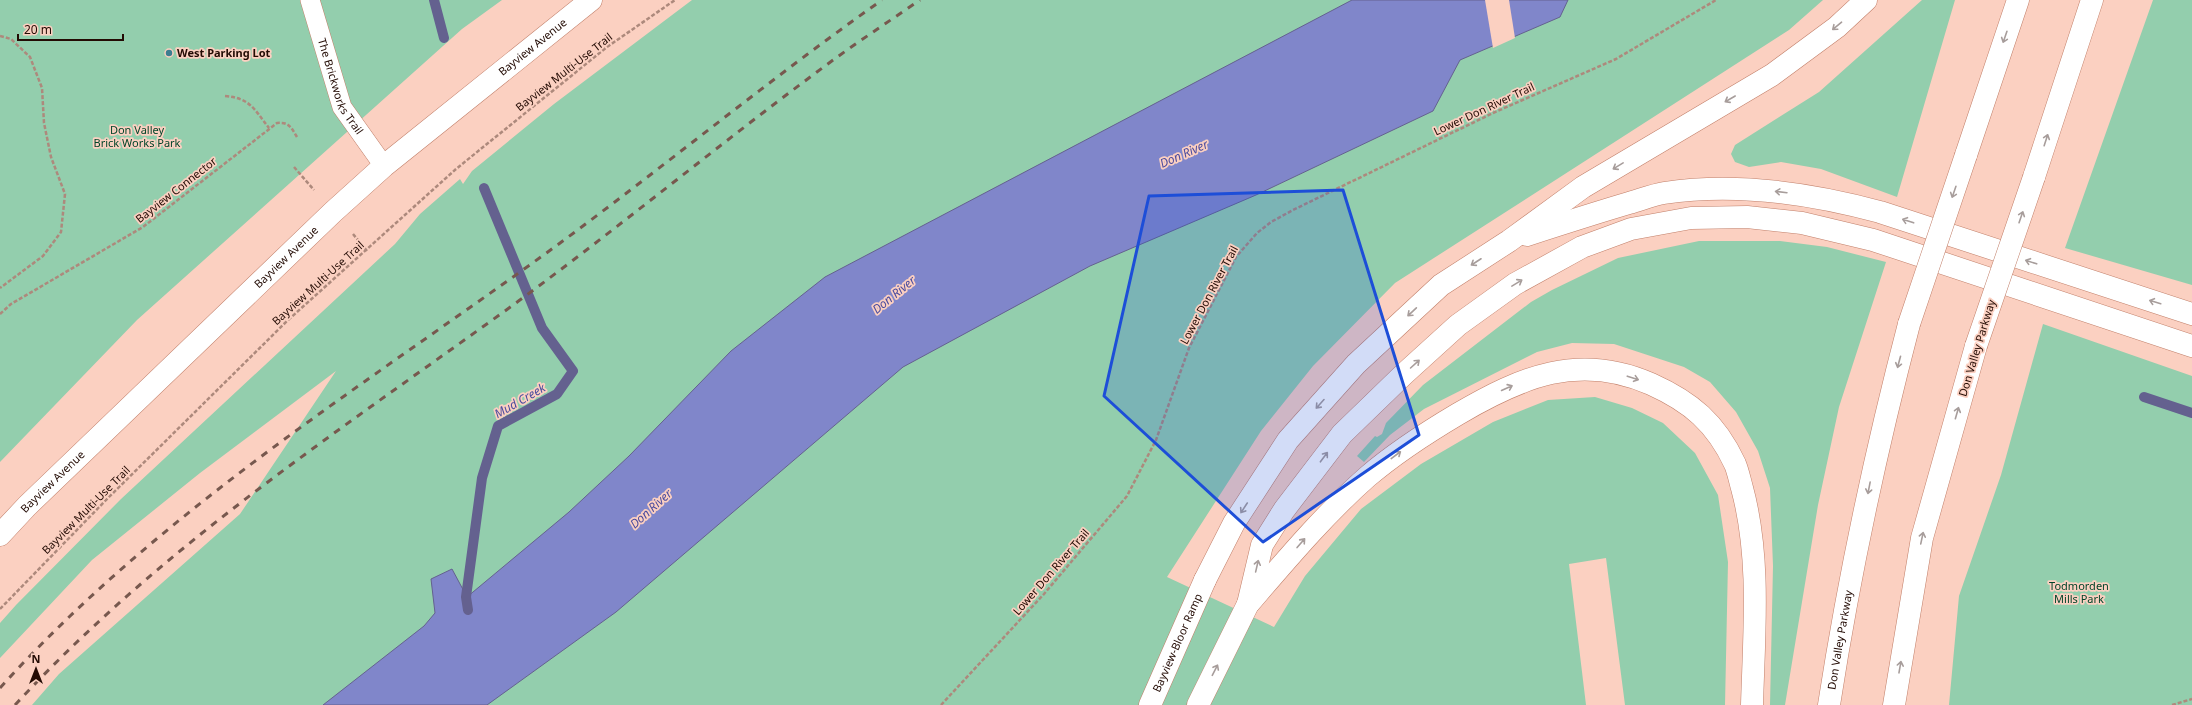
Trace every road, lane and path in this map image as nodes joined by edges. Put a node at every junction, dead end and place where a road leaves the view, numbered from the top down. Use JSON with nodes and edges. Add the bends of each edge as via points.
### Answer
{"nodes":[{"id":1,"x":310,"y":0,"type":"edge"},
{"id":2,"x":591,"y":0,"type":"edge"},
{"id":3,"x":675,"y":0,"type":"edge"},
{"id":4,"x":1716,"y":0,"type":"edge"},
{"id":5,"x":1866,"y":0,"type":"edge"},
{"id":6,"x":2018,"y":0,"type":"edge"},
{"id":7,"x":2092,"y":0,"type":"edge"},
{"id":8,"x":2102,"y":0,"type":"edge"},
{"id":9,"x":0,"y":36,"type":"edge"},
{"id":10,"x":2081,"y":36,"type":"junction"},
{"id":11,"x":225,"y":96,"type":"dead end"},
{"id":12,"x":269,"y":128,"type":"junction"},
{"id":13,"x":296,"y":137,"type":"dead end"},
{"id":14,"x":384,"y":166,"type":"junction"},
{"id":15,"x":1509,"y":241,"type":"junction"},
{"id":16,"x":0,"y":288,"type":"edge"},
{"id":17,"x":0,"y":314,"type":"edge"},
{"id":18,"x":2192,"y":314,"type":"edge"},
{"id":19,"x":2192,"y":346,"type":"edge"},
{"id":20,"x":0,"y":535,"type":"edge"},
{"id":21,"x":1248,"y":604,"type":"junction"},
{"id":22,"x":0,"y":609,"type":"edge"},
{"id":23,"x":2192,"y":699,"type":"edge"},
{"id":24,"x":941,"y":705,"type":"edge"},
{"id":25,"x":1150,"y":705,"type":"edge"},
{"id":26,"x":1198,"y":705,"type":"edge"},
{"id":27,"x":1752,"y":705,"type":"edge"},
{"id":28,"x":1829,"y":705,"type":"edge"},
{"id":29,"x":1894,"y":705,"type":"edge"},
{"id":30,"x":2172,"y":705,"type":"edge"}],
"edges":[{"from":1,"to":14,"type":"lane","name":"The Brickworks Trail","via":[[342,107]]},
{"from":2,"to":14,"type":"main road","name":"Bayview Avenue"},
{"from":3,"to":22,"type":"path","name":"Bayview Multi-Use Trail","via":[[607,47],[456,168],[287,321]]},
{"from":4,"to":24,"type":"path","name":"Lower Don River Trail","via":[[1616,59],[1492,113],[1293,210],[1257,233],[1236,257],[1189,348],[1156,440],[1127,496],[1044,594]]},
{"from":5,"to":15,"type":"main road","one_way":true,"via":[[1837,27],[1772,75],[1583,187]]},
{"from":6,"to":28,"type":"main road","name":"Don Valley Parkway","one_way":true,"bridge":true,"via":[[1909,324],[1874,462],[1841,625]]},
{"from":7,"to":10,"type":"main road","name":"Don Valley Parkway"},
{"from":8,"to":10,"type":"main road"},
{"from":9,"to":16,"type":"path","via":[[11,39],[30,57],[42,88],[44,123],[51,157],[65,194],[62,232],[43,256]]},
{"from":29,"to":10,"type":"main road","name":"Don Valley Parkway","one_way":true,"bridge":true,"via":[[1922,538],[1976,346]]},
{"from":11,"to":12,"type":"path","via":[[240,98],[250,103]]},
{"from":12,"to":13,"type":"path","name":"Bayview Connector","via":[[285,122],[290,125]]},
{"from":12,"to":17,"type":"path","name":"Bayview Connector","via":[[143,227],[11,304]]},
{"from":14,"to":20,"type":"main road","name":"Bayview Avenue","via":[[27,506]]},
{"from":18,"to":15,"type":"main road","one_way":true,"via":[[1880,212],[1839,201],[1769,190],[1663,193]]},
{"from":15,"to":25,"type":"main road","name":"Bayview-Bloor Ramp","one_way":true,"via":[[1440,285],[1356,364],[1288,440],[1234,523]]},
{"from":21,"to":19,"type":"main road","one_way":true,"via":[[1262,545],[1284,510],[1342,434],[1458,325],[1514,284],[1582,247],[1631,229],[1691,218],[1747,218],[1802,223],[1873,240]]},
{"from":26,"to":21,"type":"main road","one_way":true},
{"from":21,"to":27,"type":"main road","one_way":true,"via":[[1312,530],[1367,477],[1417,439],[1487,397],[1531,377],[1554,372],[1614,371],[1676,395],[1687,403],[1712,426],[1735,464],[1747,505],[1753,555]]},
{"from":23,"to":30,"type":"path"}]}
